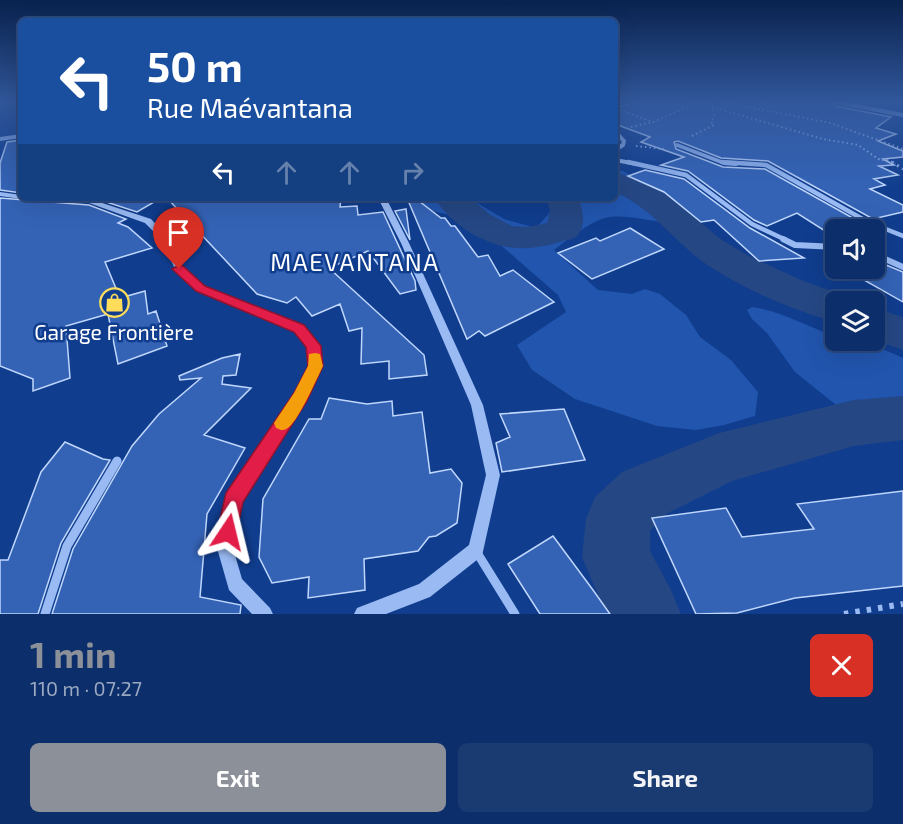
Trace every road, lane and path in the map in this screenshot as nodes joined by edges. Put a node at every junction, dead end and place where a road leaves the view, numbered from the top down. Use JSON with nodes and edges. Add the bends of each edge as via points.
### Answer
{"nodes":[{"id":1,"x":792,"y":131,"type":"edge"},
{"id":2,"x":853,"y":131,"type":"edge"},
{"id":3,"x":618,"y":135,"type":"edge"},
{"id":4,"x":18,"y":136,"type":"edge"},
{"id":5,"x":0,"y":139,"type":"edge"},
{"id":6,"x":677,"y":145,"type":"dead end"},
{"id":7,"x":618,"y":148,"type":"edge"},
{"id":8,"x":903,"y":149,"type":"edge"},
{"id":9,"x":618,"y":161,"type":"edge"},
{"id":10,"x":903,"y":169,"type":"edge"},
{"id":11,"x":0,"y":194,"type":"edge"},
{"id":12,"x":18,"y":197,"type":"edge"},
{"id":13,"x":90,"y":201,"type":"edge"},
{"id":14,"x":384,"y":201,"type":"edge"},
{"id":15,"x":903,"y":236,"type":"edge"},
{"id":16,"x":825,"y":246,"type":"edge"},
{"id":17,"x":885,"y":259,"type":"edge"},
{"id":18,"x":903,"y":267,"type":"edge"},
{"id":19,"x":117,"y":461,"type":"dead end"},
{"id":20,"x":476,"y":550,"type":"junction"},
{"id":21,"x":903,"y":604,"type":"edge"},
{"id":22,"x":45,"y":614,"type":"edge"},
{"id":23,"x":264,"y":614,"type":"edge"},
{"id":24,"x":363,"y":614,"type":"edge"},
{"id":25,"x":515,"y":614,"type":"edge"},
{"id":26,"x":844,"y":614,"type":"edge"}],
"edges":[{"from":1,"to":10,"type":"path","via":[[858,145]]},
{"from":2,"to":8,"type":"path"},
{"from":3,"to":7,"type":"street","via":[[624,143]]},
{"from":4,"to":5,"type":"street"},
{"from":6,"to":15,"type":"street","via":[[724,163],[766,165],[868,222]]},
{"from":9,"to":16,"type":"street","via":[[686,175],[752,224],[795,245]]},
{"from":11,"to":12,"type":"street"},
{"from":13,"to":23,"type":"street","via":[[148,221],[165,238],[179,269],[201,288],[299,328],[313,346],[315,366],[301,397],[233,500],[225,548],[235,584]]},
{"from":14,"to":20,"type":"street","via":[[477,405],[493,475]]},
{"from":17,"to":18,"type":"street"},
{"from":19,"to":22,"type":"street","via":[[67,546]]},
{"from":20,"to":24,"type":"street","via":[[424,591]]},
{"from":20,"to":25,"type":"street"},
{"from":21,"to":26,"type":"path"}]}
